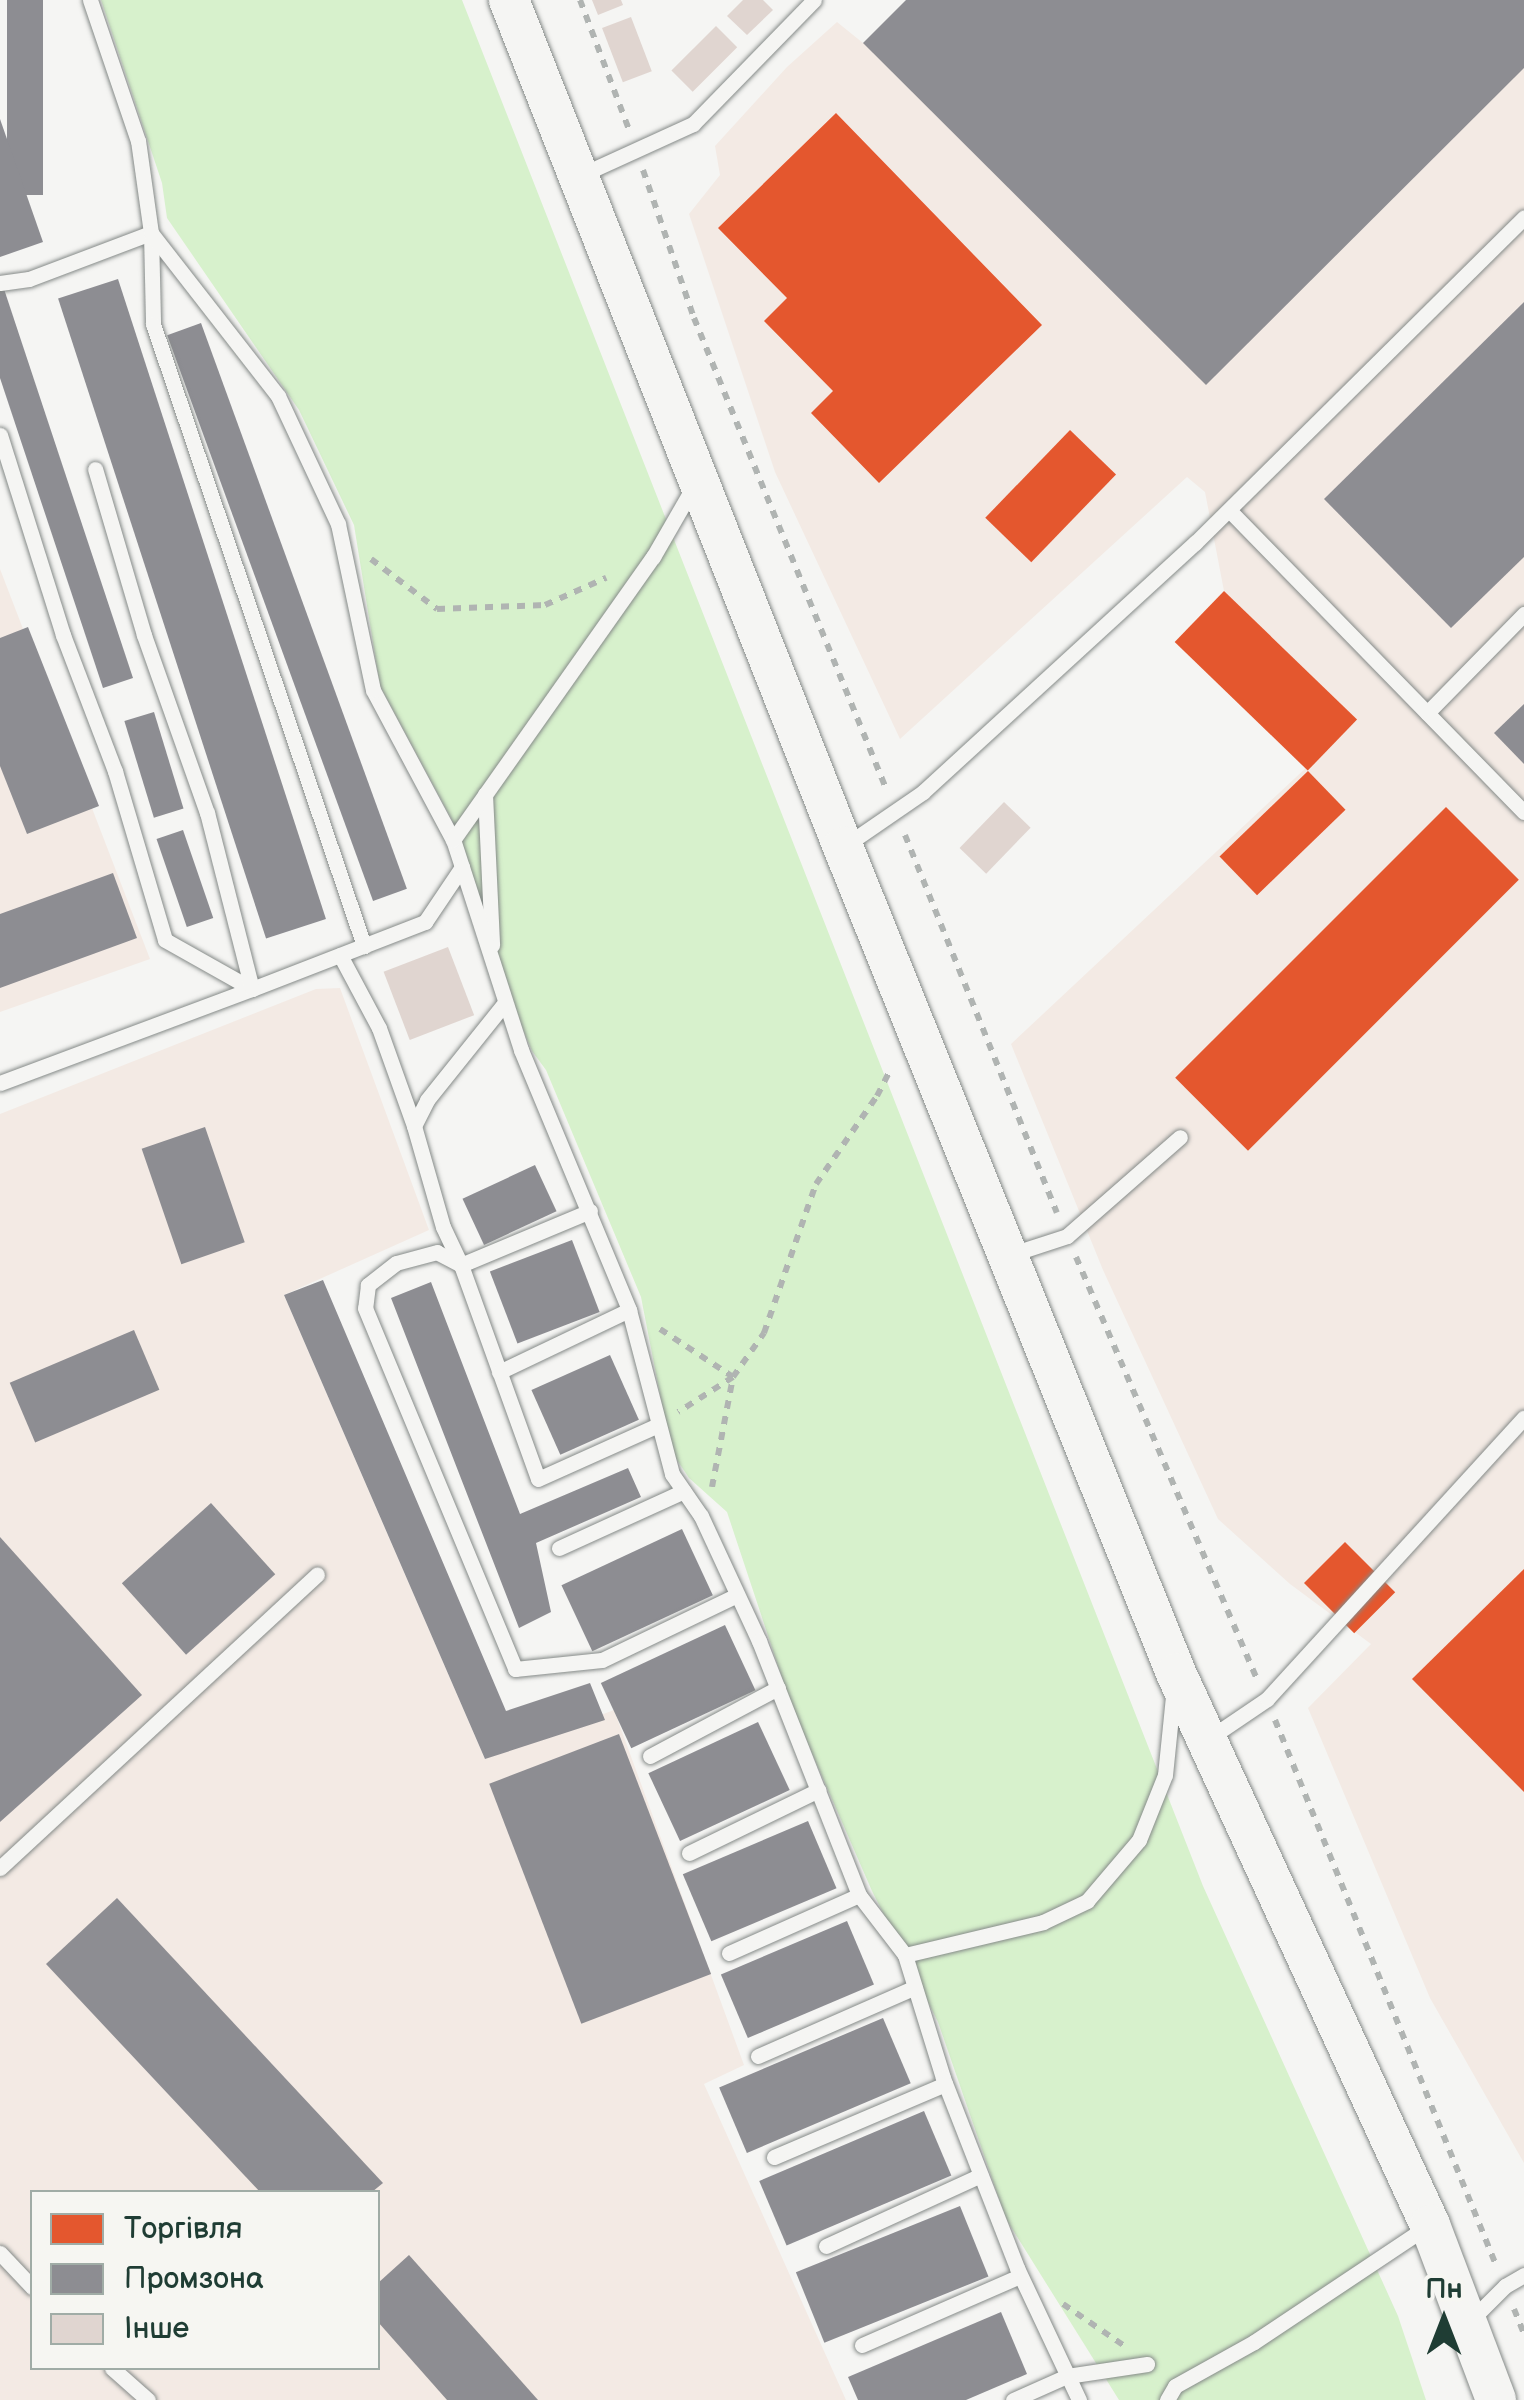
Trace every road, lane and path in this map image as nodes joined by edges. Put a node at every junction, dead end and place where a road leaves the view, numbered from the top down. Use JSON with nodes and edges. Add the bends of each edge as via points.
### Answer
{"nodes":[{"id":1,"x":90,"y":0,"type":"edge"},
{"id":2,"x":509,"y":0,"type":"edge"},
{"id":3,"x":580,"y":0,"type":"edge"},
{"id":4,"x":814,"y":0,"type":"edge"},
{"id":5,"x":636,"y":150,"type":"junction"},
{"id":6,"x":580,"y":176,"type":"junction"},
{"id":7,"x":1524,"y":216,"type":"edge"},
{"id":8,"x":150,"y":232,"type":"junction"},
{"id":9,"x":0,"y":283,"type":"edge"},
{"id":10,"x":0,"y":435,"type":"edge"},
{"id":11,"x":95,"y":469,"type":"dead end"},
{"id":12,"x":699,"y":476,"type":"junction"},
{"id":13,"x":1229,"y":510,"type":"junction"},
{"id":14,"x":342,"y":537,"type":"junction"},
{"id":15,"x":653,"y":557,"type":"junction"},
{"id":16,"x":1524,"y":614,"type":"edge"},
{"id":17,"x":1427,"y":713,"type":"junction"},
{"id":18,"x":485,"y":794,"type":"junction"},
{"id":19,"x":896,"y":812,"type":"junction"},
{"id":20,"x":1524,"y":812,"type":"edge"},
{"id":21,"x":452,"y":840,"type":"junction"},
{"id":22,"x":843,"y":847,"type":"junction"},
{"id":23,"x":462,"y":867,"type":"junction"},
{"id":24,"x":364,"y":946,"type":"junction"},
{"id":25,"x":340,"y":955,"type":"junction"},
{"id":26,"x":493,"y":967,"type":"junction"},
{"id":27,"x":252,"y":989,"type":"junction"},
{"id":28,"x":504,"y":1004,"type":"junction"},
{"id":29,"x":914,"y":1020,"type":"junction"},
{"id":30,"x":0,"y":1083,"type":"edge"},
{"id":31,"x":414,"y":1126,"type":"junction"},
{"id":32,"x":1180,"y":1137,"type":"dead end"},
{"id":33,"x":590,"y":1211,"type":"junction"},
{"id":34,"x":1067,"y":1236,"type":"junction"},
{"id":35,"x":1009,"y":1255,"type":"junction"},
{"id":36,"x":461,"y":1265,"type":"junction"},
{"id":37,"x":629,"y":1310,"type":"junction"},
{"id":38,"x":500,"y":1372,"type":"junction"},
{"id":39,"x":733,"y":1376,"type":"junction"},
{"id":40,"x":1524,"y":1418,"type":"edge"},
{"id":41,"x":656,"y":1426,"type":"junction"},
{"id":42,"x":684,"y":1492,"type":"junction"},
{"id":43,"x":701,"y":1516,"type":"junction"},
{"id":44,"x":559,"y":1548,"type":"dead end"},
{"id":45,"x":317,"y":1574,"type":"dead end"},
{"id":46,"x":737,"y":1594,"type":"junction"},
{"id":47,"x":1176,"y":1673,"type":"junction"},
{"id":48,"x":778,"y":1688,"type":"junction"},
{"id":49,"x":1267,"y":1699,"type":"junction"},
{"id":50,"x":1205,"y":1741,"type":"junction"},
{"id":51,"x":650,"y":1756,"type":"dead end"},
{"id":52,"x":819,"y":1790,"type":"junction"},
{"id":53,"x":690,"y":1853,"type":"dead end"},
{"id":54,"x":0,"y":1868,"type":"edge"},
{"id":55,"x":859,"y":1895,"type":"junction"},
{"id":56,"x":729,"y":1953,"type":"dead end"},
{"id":57,"x":905,"y":1955,"type":"junction"},
{"id":58,"x":914,"y":1986,"type":"junction"},
{"id":59,"x":758,"y":2056,"type":"dead end"},
{"id":60,"x":945,"y":2084,"type":"junction"},
{"id":61,"x":774,"y":2157,"type":"dead end"},
{"id":62,"x":981,"y":2175,"type":"junction"},
{"id":63,"x":1430,"y":2224,"type":"junction"},
{"id":64,"x":826,"y":2246,"type":"dead end"},
{"id":65,"x":0,"y":2253,"type":"edge"},
{"id":66,"x":1524,"y":2275,"type":"edge"},
{"id":67,"x":1020,"y":2276,"type":"junction"},
{"id":68,"x":30,"y":2284,"type":"edge"},
{"id":69,"x":1504,"y":2286,"type":"junction"},
{"id":70,"x":1466,"y":2325,"type":"junction"},
{"id":71,"x":1524,"y":2334,"type":"edge"},
{"id":72,"x":862,"y":2345,"type":"dead end"},
{"id":73,"x":1147,"y":2364,"type":"joint"},
{"id":74,"x":114,"y":2370,"type":"edge"},
{"id":75,"x":1067,"y":2376,"type":"junction"},
{"id":76,"x":148,"y":2400,"type":"edge"},
{"id":77,"x":1013,"y":2400,"type":"edge"},
{"id":78,"x":1079,"y":2400,"type":"edge"},
{"id":79,"x":1167,"y":2400,"type":"edge"},
{"id":80,"x":1496,"y":2400,"type":"edge"}],
"edges":[{"from":1,"to":8,"type":"lane","via":[[138,141]]},
{"from":2,"to":6,"type":"street"},
{"from":3,"to":5,"type":"path"},
{"from":4,"to":5,"type":"lane","via":[[693,124]]},
{"from":5,"to":6,"type":"lane"},
{"from":5,"to":19,"type":"path","via":[[694,318]]},
{"from":6,"to":12,"type":"street"},
{"from":7,"to":13,"type":"lane"},
{"from":8,"to":9,"type":"lane","via":[[29,279]]},
{"from":8,"to":14,"type":"lane","via":[[278,396]]},
{"from":8,"to":24,"type":"lane","via":[[153,324]]},
{"from":10,"to":27,"type":"lane","via":[[115,772],[164,940]]},
{"from":11,"to":27,"type":"lane","via":[[207,813]]},
{"from":12,"to":15,"type":"lane"},
{"from":12,"to":22,"type":"street"},
{"from":13,"to":17,"type":"lane"},
{"from":13,"to":19,"type":"lane"},
{"from":14,"to":15,"type":"path","via":[[437,608],[545,605]]},
{"from":14,"to":21,"type":"lane","via":[[372,690]]},
{"from":15,"to":18,"type":"lane"},
{"from":16,"to":17,"type":"lane"},
{"from":17,"to":20,"type":"lane"},
{"from":18,"to":21,"type":"lane"},
{"from":18,"to":26,"type":"lane"},
{"from":19,"to":22,"type":"lane"},
{"from":19,"to":34,"type":"path"},
{"from":21,"to":23,"type":"lane"},
{"from":22,"to":29,"type":"street"},
{"from":23,"to":24,"type":"lane","via":[[425,922]]},
{"from":23,"to":26,"type":"lane"},
{"from":24,"to":25,"type":"lane"},
{"from":25,"to":27,"type":"lane"},
{"from":25,"to":31,"type":"lane","via":[[386,1044]]},
{"from":26,"to":28,"type":"lane"},
{"from":27,"to":30,"type":"lane"},
{"from":28,"to":31,"type":"lane"},
{"from":28,"to":33,"type":"lane"},
{"from":29,"to":35,"type":"street"},
{"from":29,"to":39,"type":"path","via":[[877,1096],[816,1184],[764,1333]]},
{"from":31,"to":36,"type":"lane"},
{"from":32,"to":34,"type":"lane"},
{"from":33,"to":36,"type":"lane"},
{"from":33,"to":37,"type":"lane"},
{"from":34,"to":35,"type":"lane"},
{"from":34,"to":49,"type":"path"},
{"from":35,"to":47,"type":"street"},
{"from":36,"to":38,"type":"lane"},
{"from":36,"to":46,"type":"lane","via":[[437,1252],[396,1263],[368,1286],[365,1308],[516,1668],[602,1660]]},
{"from":37,"to":38,"type":"lane"},
{"from":37,"to":39,"type":"path"},
{"from":37,"to":41,"type":"lane"},
{"from":38,"to":41,"type":"lane","via":[[538,1479]]},
{"from":39,"to":41,"type":"path"},
{"from":39,"to":43,"type":"path","via":[[718,1470]]},
{"from":40,"to":49,"type":"lane"},
{"from":41,"to":42,"type":"lane"},
{"from":42,"to":43,"type":"lane"},
{"from":42,"to":44,"type":"lane"},
{"from":43,"to":46,"type":"lane"},
{"from":45,"to":54,"type":"lane"},
{"from":46,"to":48,"type":"lane"},
{"from":47,"to":50,"type":"street"},
{"from":47,"to":57,"type":"lane","via":[[1165,1774],[1138,1840],[1088,1901],[1042,1922]]},
{"from":48,"to":51,"type":"lane"},
{"from":48,"to":52,"type":"lane"},
{"from":49,"to":50,"type":"lane"},
{"from":49,"to":69,"type":"path"},
{"from":50,"to":63,"type":"street"},
{"from":52,"to":53,"type":"lane"},
{"from":52,"to":55,"type":"lane"},
{"from":55,"to":56,"type":"lane"},
{"from":55,"to":57,"type":"lane"},
{"from":57,"to":58,"type":"lane"},
{"from":58,"to":59,"type":"lane"},
{"from":58,"to":60,"type":"lane"},
{"from":60,"to":61,"type":"lane"},
{"from":60,"to":62,"type":"lane"},
{"from":62,"to":64,"type":"lane"},
{"from":62,"to":67,"type":"lane"},
{"from":63,"to":70,"type":"street"},
{"from":63,"to":79,"type":"lane","via":[[1254,2342],[1175,2386]]},
{"from":65,"to":68,"type":"lane"},
{"from":66,"to":69,"type":"lane"},
{"from":67,"to":72,"type":"lane"},
{"from":67,"to":73,"type":"path"},
{"from":67,"to":75,"type":"lane"},
{"from":69,"to":70,"type":"lane"},
{"from":69,"to":71,"type":"path"},
{"from":70,"to":80,"type":"street"},
{"from":73,"to":75,"type":"lane"},
{"from":74,"to":76,"type":"lane"},
{"from":75,"to":77,"type":"lane"},
{"from":75,"to":78,"type":"lane"}]}
